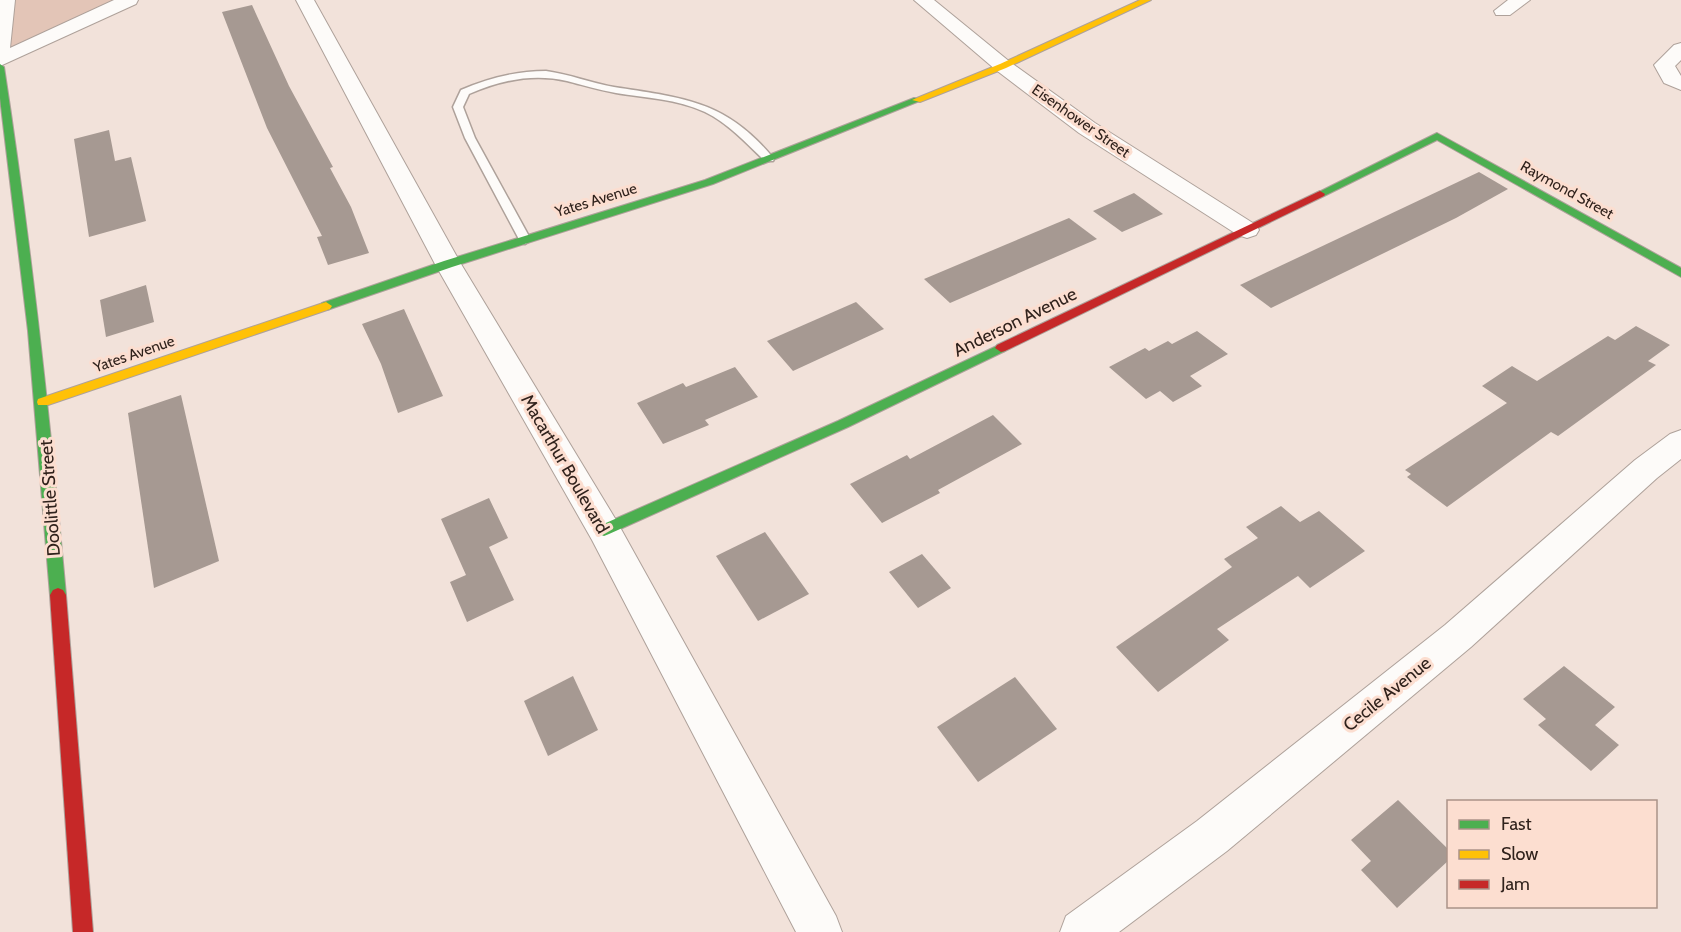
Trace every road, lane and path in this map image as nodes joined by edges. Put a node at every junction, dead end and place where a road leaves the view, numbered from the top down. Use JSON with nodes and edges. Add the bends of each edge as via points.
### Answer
{"nodes":[{"id":1,"x":6,"y":0,"type":"edge"},
{"id":2,"x":129,"y":0,"type":"edge"},
{"id":3,"x":304,"y":0,"type":"edge"},
{"id":4,"x":923,"y":0,"type":"edge"},
{"id":5,"x":1147,"y":0,"type":"edge"},
{"id":6,"x":1521,"y":0,"type":"edge"},
{"id":7,"x":1503,"y":11,"type":"dead end"},
{"id":8,"x":1681,"y":49,"type":"edge"},
{"id":9,"x":0,"y":52,"type":"edge"},
{"id":10,"x":0,"y":60,"type":"edge"},
{"id":11,"x":1004,"y":66,"type":"junction"},
{"id":12,"x":0,"y":67,"type":"edge"},
{"id":13,"x":1681,"y":84,"type":"edge"},
{"id":14,"x":1437,"y":136,"type":"joint"},
{"id":15,"x":769,"y":159,"type":"junction"},
{"id":16,"x":1247,"y":230,"type":"junction"},
{"id":17,"x":525,"y":240,"type":"junction"},
{"id":18,"x":448,"y":264,"type":"junction"},
{"id":19,"x":1681,"y":273,"type":"edge"},
{"id":20,"x":43,"y":402,"type":"junction"},
{"id":21,"x":1681,"y":442,"type":"edge"},
{"id":22,"x":604,"y":530,"type":"junction"},
{"id":23,"x":83,"y":932,"type":"edge"},
{"id":24,"x":820,"y":932,"type":"edge"},
{"id":25,"x":1082,"y":932,"type":"edge"}],
"edges":[{"from":1,"to":9,"type":"street"},
{"from":2,"to":10,"type":"street"},
{"from":3,"to":18,"type":"street","name":"Macarthur Boulevard"},
{"from":4,"to":11,"type":"street","name":"Eisenhower Street"},
{"from":5,"to":11,"type":"street","name":"Yates Avenue"},
{"from":6,"to":7,"type":"street"},
{"from":8,"to":13,"type":"street","via":[[1664,65],[1671,79]]},
{"from":11,"to":15,"type":"street","name":"Yates Avenue"},
{"from":11,"to":16,"type":"street","name":"Eisenhower Street","via":[[1087,128]]},
{"from":12,"to":20,"type":"street","name":"Doolittle Street","via":[[18,183]]},
{"from":14,"to":16,"type":"street","name":"Anderson Avenue"},
{"from":14,"to":19,"type":"street","name":"Raymond Street"},
{"from":15,"to":17,"type":"street","name":"Yates Avenue"},
{"from":15,"to":17,"type":"lane","via":[[736,128],[686,100],[608,89],[557,76],[491,80],[465,92],[458,107],[470,138]]},
{"from":16,"to":22,"type":"street","name":"Anderson Avenue","via":[[843,424]]},
{"from":17,"to":18,"type":"street","name":"Yates Avenue"},
{"from":18,"to":20,"type":"street","name":"Yates Avenue"},
{"from":18,"to":22,"type":"street","name":"Macarthur Boulevard"},
{"from":20,"to":23,"type":"street","name":"Doolittle Street"},
{"from":21,"to":25,"type":"street","name":"Cecile Avenue","via":[[1449,644],[1212,837]]},
{"from":22,"to":24,"type":"street","name":"Macarthur Boulevard"}]}
